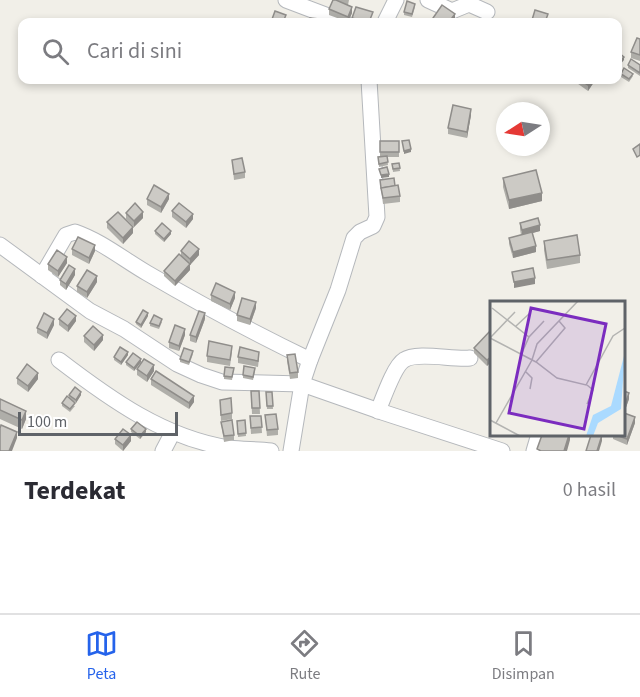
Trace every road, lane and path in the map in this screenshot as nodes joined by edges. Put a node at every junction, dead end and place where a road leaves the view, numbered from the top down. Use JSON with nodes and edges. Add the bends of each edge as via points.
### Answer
{"nodes":[{"id":1,"x":286,"y":0,"type":"edge"},
{"id":2,"x":396,"y":0,"type":"edge"},
{"id":3,"x":428,"y":0,"type":"edge"},
{"id":4,"x":487,"y":12,"type":"dead end"},
{"id":5,"x":333,"y":18,"type":"edge"},
{"id":6,"x":387,"y":18,"type":"edge"},
{"id":7,"x":369,"y":84,"type":"edge"},
{"id":8,"x":0,"y":244,"type":"edge"},
{"id":9,"x":42,"y":276,"type":"junction"},
{"id":10,"x":470,"y":358,"type":"dead end"},
{"id":11,"x":58,"y":360,"type":"dead end"},
{"id":12,"x":310,"y":360,"type":"junction"},
{"id":13,"x":302,"y":384,"type":"junction"},
{"id":14,"x":378,"y":411,"type":"junction"},
{"id":15,"x":173,"y":432,"type":"junction"},
{"id":16,"x":539,"y":436,"type":"edge"},
{"id":17,"x":163,"y":451,"type":"edge"},
{"id":18,"x":271,"y":451,"type":"edge"},
{"id":19,"x":291,"y":451,"type":"edge"},
{"id":20,"x":502,"y":451,"type":"edge"},
{"id":21,"x":534,"y":451,"type":"edge"}],
"edges":[{"from":1,"to":5,"type":"street"},
{"from":2,"to":6,"type":"street"},
{"from":3,"to":4,"type":"street","via":[[452,11],[469,4]]},
{"from":7,"to":12,"type":"street","via":[[377,217],[373,226],[354,238]]},
{"from":8,"to":9,"type":"street"},
{"from":9,"to":12,"type":"street","via":[[66,236],[75,232]]},
{"from":9,"to":13,"type":"street","via":[[90,311],[201,375],[222,382]]},
{"from":10,"to":14,"type":"street","via":[[404,360]]},
{"from":11,"to":15,"type":"street","via":[[136,415]]},
{"from":12,"to":13,"type":"street"},
{"from":13,"to":14,"type":"street"},
{"from":13,"to":19,"type":"street"},
{"from":14,"to":20,"type":"street"},
{"from":15,"to":17,"type":"street"},
{"from":15,"to":18,"type":"street","via":[[230,448]]},
{"from":16,"to":21,"type":"street"}]}
